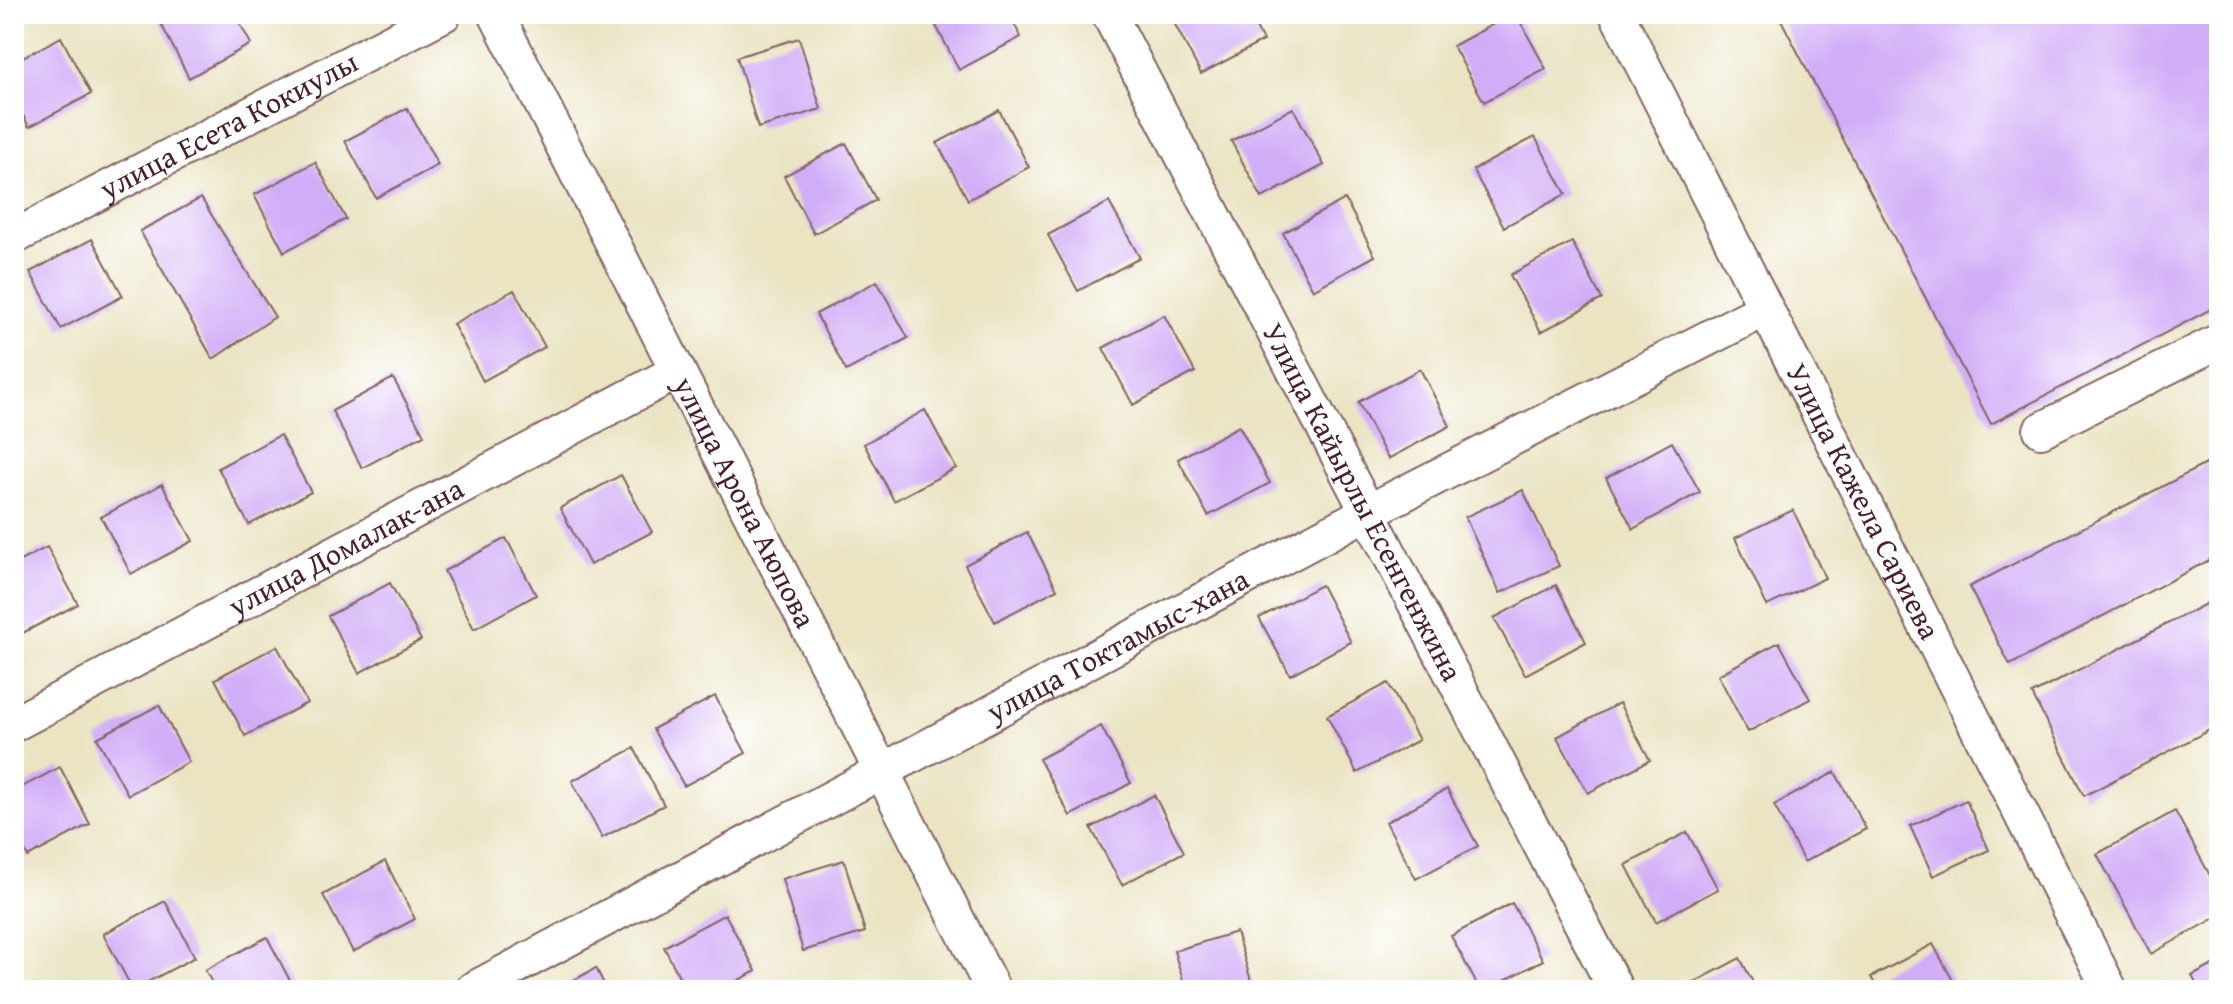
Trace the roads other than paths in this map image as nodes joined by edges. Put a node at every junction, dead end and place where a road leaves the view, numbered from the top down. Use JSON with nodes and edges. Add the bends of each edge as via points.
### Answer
{"nodes":[{"id":1,"x":444,"y":14,"type":"edge"},
{"id":2,"x":496,"y":14,"type":"edge"},
{"id":3,"x":1109,"y":14,"type":"edge"},
{"id":4,"x":1617,"y":14,"type":"edge"},
{"id":5,"x":14,"y":237,"type":"edge"},
{"id":6,"x":1765,"y":309,"type":"junction"},
{"id":7,"x":2219,"y":341,"type":"edge"},
{"id":8,"x":678,"y":371,"type":"junction"},
{"id":9,"x":2041,"y":430,"type":"dead end"},
{"id":10,"x":1366,"y":513,"type":"junction"},
{"id":11,"x":14,"y":724,"type":"edge"},
{"id":12,"x":879,"y":770,"type":"junction"},
{"id":13,"x":472,"y":990,"type":"edge"},
{"id":14,"x":993,"y":990,"type":"edge"},
{"id":15,"x":1616,"y":990,"type":"edge"},
{"id":16,"x":2110,"y":990,"type":"edge"}],
"edges":[{"from":1,"to":5,"type":"street","name":"улица Есета Кокиулы"},
{"from":2,"to":8,"type":"street","name":"улица Арона Аюпова"},
{"from":3,"to":10,"type":"street","name":"Улица Кайырлы Есенгенжина"},
{"from":4,"to":6,"type":"street","name":"Улица Кажела Сариева"},
{"from":6,"to":10,"type":"street","name":"улица Токтамыс-хана"},
{"from":6,"to":16,"type":"street","name":"Улица Кажела Сариева"},
{"from":7,"to":9,"type":"street"},
{"from":8,"to":11,"type":"street","name":"улица Домалак-ана"},
{"from":8,"to":12,"type":"street","name":"улица Арона Аюпова"},
{"from":10,"to":12,"type":"street","name":"улица Токтамыс-хана"},
{"from":10,"to":15,"type":"street","name":"Улица Кайырлы Есенгенжина"},
{"from":12,"to":13,"type":"street","name":"улица Токтамыс-хана"},
{"from":12,"to":14,"type":"street","name":"улица Арона Аюпова"}]}
